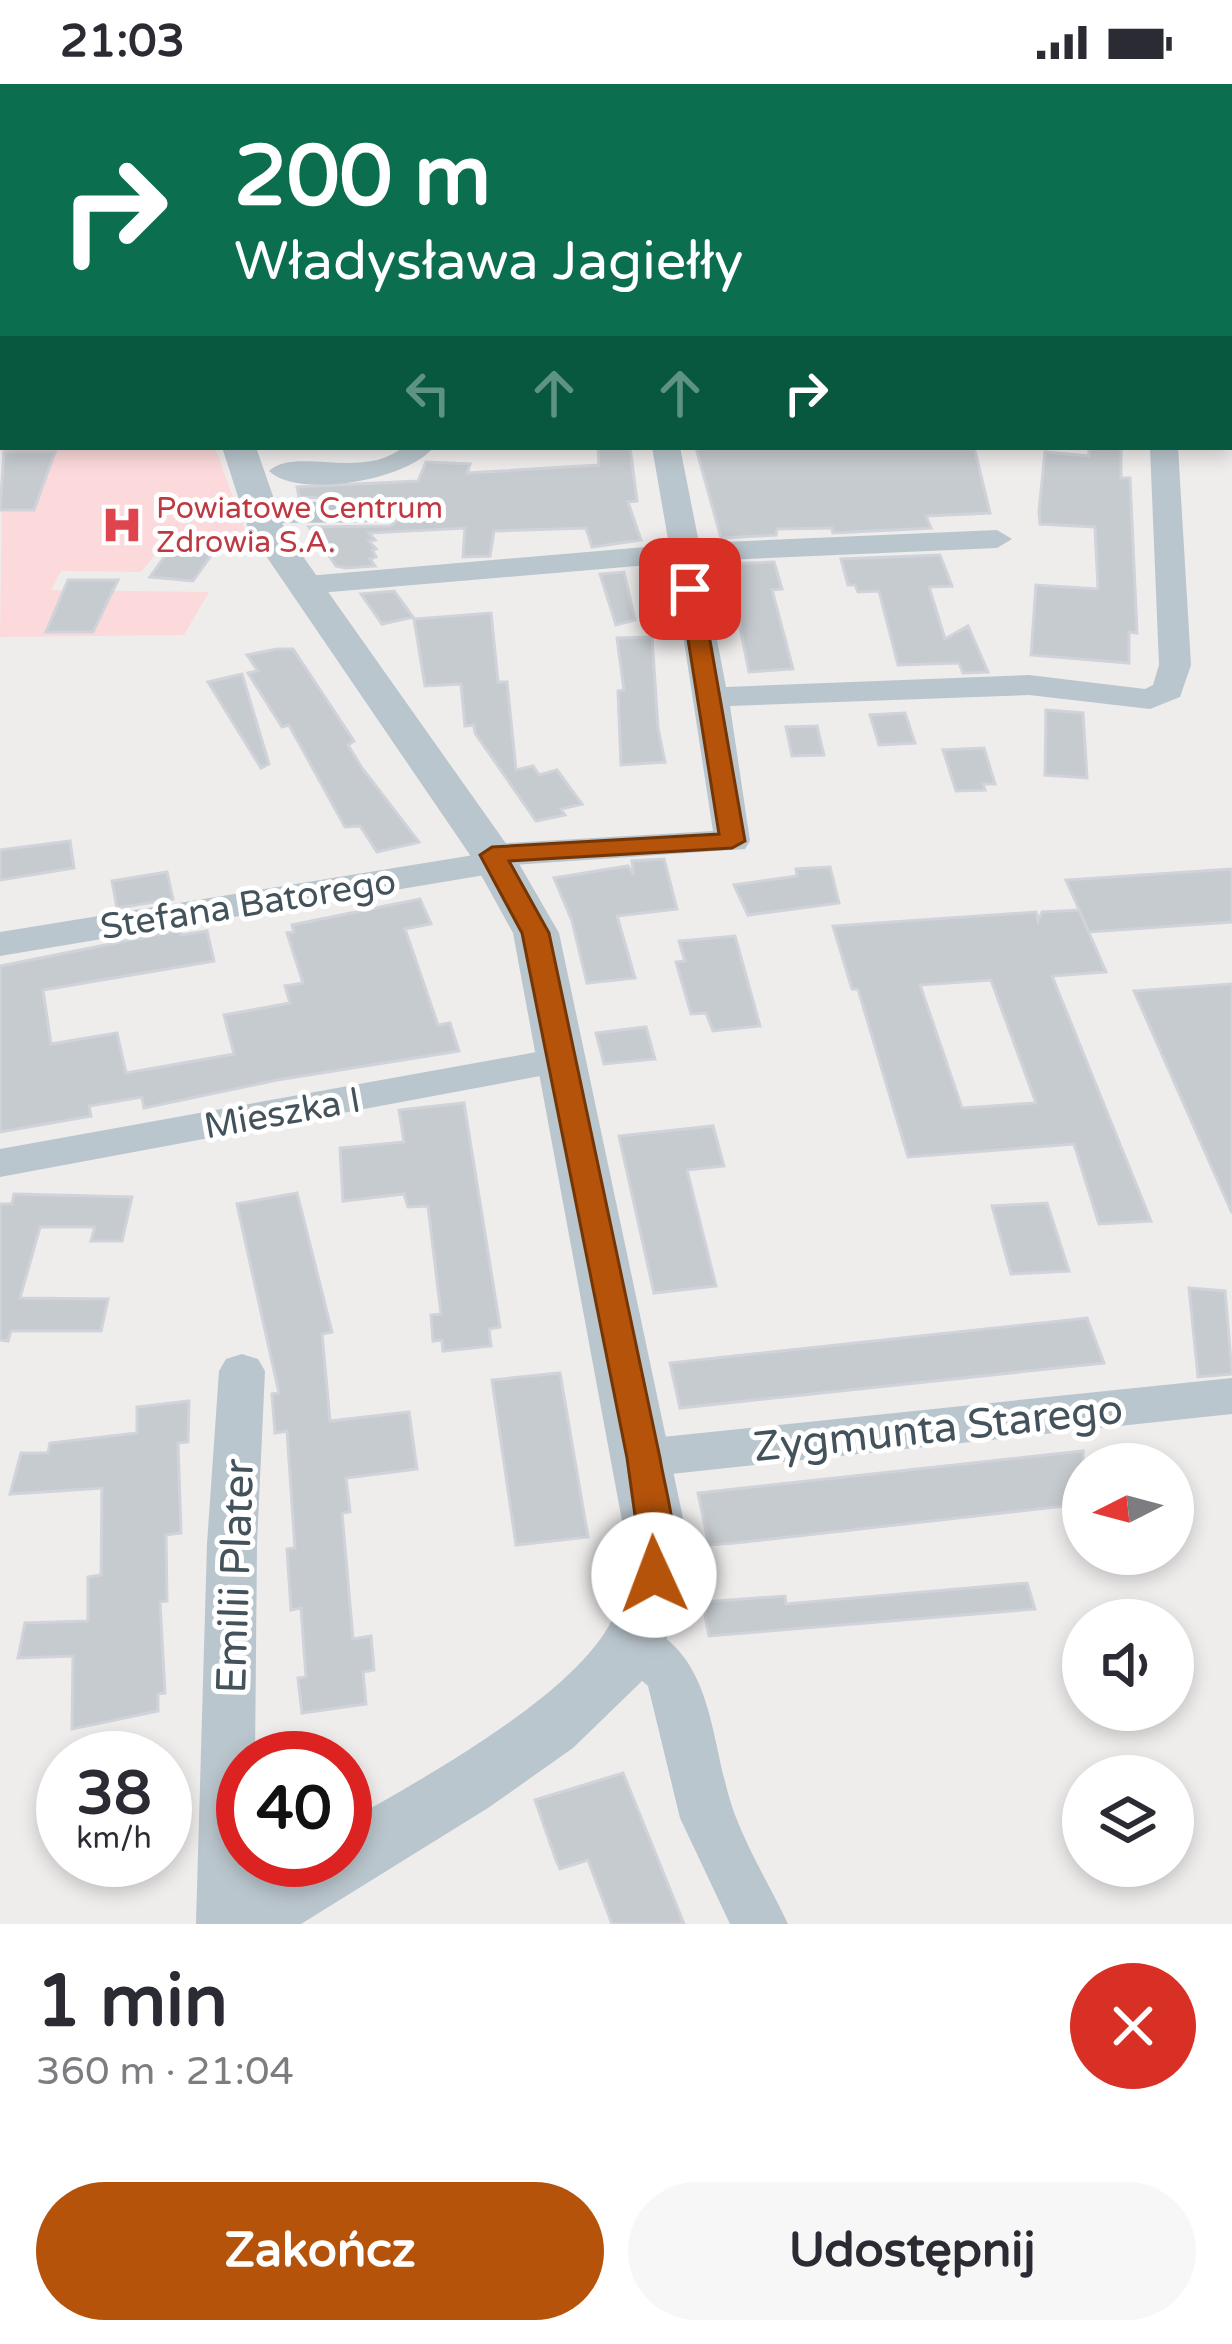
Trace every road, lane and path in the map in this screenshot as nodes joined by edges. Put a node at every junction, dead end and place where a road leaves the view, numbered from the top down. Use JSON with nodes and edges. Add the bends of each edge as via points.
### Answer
{"nodes":[{"id":1,"x":240,"y":450,"type":"edge"},
{"id":2,"x":417,"y":450,"type":"edge"},
{"id":3,"x":666,"y":450,"type":"edge"},
{"id":4,"x":1164,"y":450,"type":"edge"},
{"id":5,"x":283,"y":471,"type":"dead end"},
{"id":6,"x":279,"y":510,"type":"dead end"},
{"id":7,"x":390,"y":513,"type":"dead end"},
{"id":8,"x":997,"y":539,"type":"dead end"},
{"id":9,"x":683,"y":553,"type":"junction"},
{"id":10,"x":307,"y":585,"type":"junction"},
{"id":11,"x":712,"y":697,"type":"junction"},
{"id":12,"x":495,"y":859,"type":"junction"},
{"id":13,"x":0,"y":944,"type":"edge"},
{"id":14,"x":564,"y":1060,"type":"junction"},
{"id":15,"x":0,"y":1162,"type":"edge"},
{"id":16,"x":242,"y":1371,"type":"dead end"},
{"id":17,"x":1232,"y":1396,"type":"edge"},
{"id":18,"x":644,"y":1458,"type":"junction"},
{"id":19,"x":632,"y":1642,"type":"junction"},
{"id":20,"x":372,"y":1843,"type":"edge"},
{"id":21,"x":299,"y":1887,"type":"edge"},
{"id":22,"x":226,"y":1924,"type":"edge"},
{"id":23,"x":238,"y":1924,"type":"edge"},
{"id":24,"x":759,"y":1924,"type":"edge"}],
"edges":[{"from":1,"to":10,"type":"street","via":[[267,531]]},
{"from":2,"to":5,"type":"street","via":[[382,472]]},
{"from":3,"to":9,"type":"street"},
{"from":4,"to":11,"type":"street","via":[[1175,665],[1168,690],[1150,699],[1029,686]]},
{"from":6,"to":7,"type":"street"},
{"from":8,"to":9,"type":"street"},
{"from":9,"to":10,"type":"street"},
{"from":9,"to":11,"type":"street"},
{"from":10,"to":12,"type":"street"},
{"from":11,"to":12,"type":"street","name":"Stefana Batorego","via":[[732,841]]},
{"from":12,"to":13,"type":"street","name":"Stefana Batorego"},
{"from":12,"to":14,"type":"street","via":[[536,933]]},
{"from":14,"to":15,"type":"street","name":"Mieszka I"},
{"from":14,"to":18,"type":"street"},
{"from":16,"to":22,"type":"street","name":"Emilii Plater"},
{"from":17,"to":18,"type":"street","name":"Zygmunta Starego"},
{"from":18,"to":19,"type":"street","via":[[654,1575]]},
{"from":19,"to":20,"type":"street","via":[[512,1758]]},
{"from":19,"to":24,"type":"street","via":[[671,1674],[708,1818]]},
{"from":21,"to":23,"type":"street"}]}
